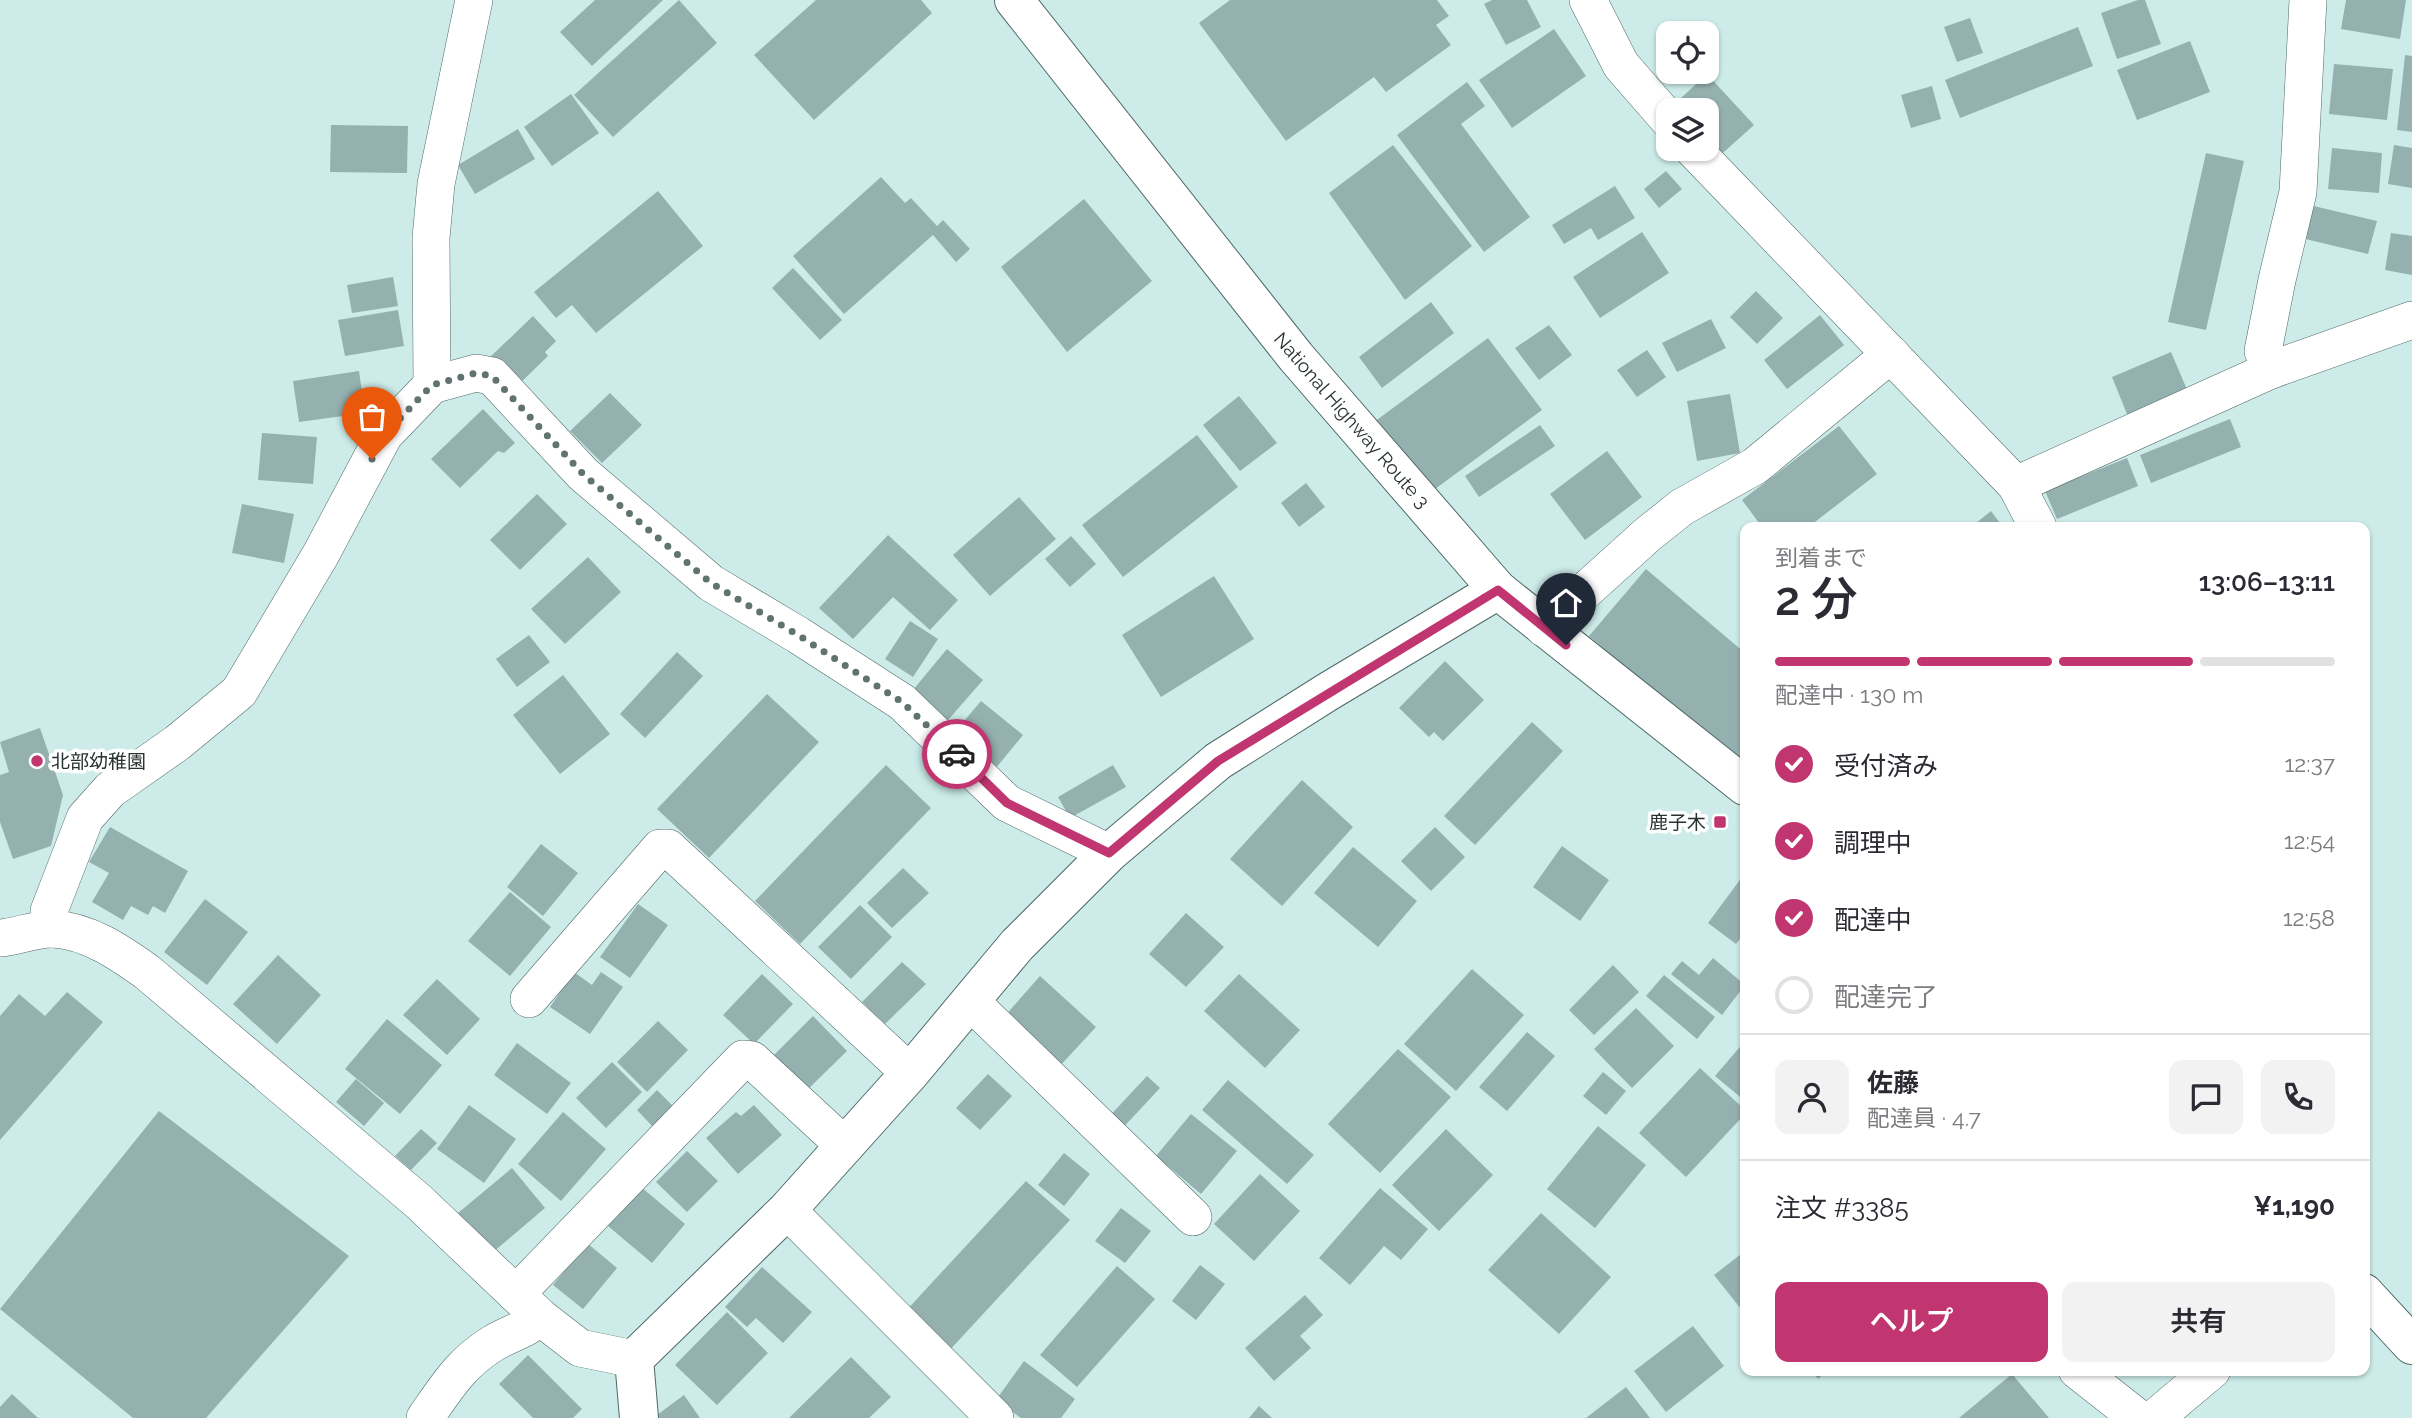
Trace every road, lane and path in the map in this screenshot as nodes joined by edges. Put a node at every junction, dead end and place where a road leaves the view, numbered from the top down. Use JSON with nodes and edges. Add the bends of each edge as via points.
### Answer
{"nodes":[{"id":1,"x":474,"y":0,"type":"edge"},
{"id":2,"x":1014,"y":0,"type":"edge"},
{"id":3,"x":1588,"y":0,"type":"edge"},
{"id":4,"x":2308,"y":0,"type":"edge"},
{"id":5,"x":1656,"y":105,"type":"edge"},
{"id":6,"x":1705,"y":161,"type":"edge"},
{"id":7,"x":2412,"y":320,"type":"edge"},
{"id":8,"x":1891,"y":354,"type":"junction"},
{"id":9,"x":2271,"y":370,"type":"junction"},
{"id":10,"x":432,"y":385,"type":"junction"},
{"id":11,"x":2017,"y":485,"type":"junction"},
{"id":12,"x":2036,"y":522,"type":"edge"},
{"id":13,"x":1498,"y":590,"type":"junction"},
{"id":14,"x":1544,"y":628,"type":"junction"},
{"id":15,"x":1740,"y":782,"type":"edge"},
{"id":16,"x":1109,"y":853,"type":"junction"},
{"id":17,"x":53,"y":929,"type":"junction"},
{"id":18,"x":0,"y":938,"type":"edge"},
{"id":19,"x":529,"y":999,"type":"dead end"},
{"id":20,"x":970,"y":1001,"type":"junction"},
{"id":21,"x":910,"y":1073,"type":"junction"},
{"id":22,"x":845,"y":1146,"type":"junction"},
{"id":23,"x":787,"y":1210,"type":"junction"},
{"id":24,"x":1193,"y":1217,"type":"dead end"},
{"id":25,"x":2370,"y":1300,"type":"edge"},
{"id":26,"x":528,"y":1305,"type":"junction"},
{"id":27,"x":2412,"y":1345,"type":"edge"},
{"id":28,"x":634,"y":1359,"type":"junction"},
{"id":29,"x":2085,"y":1376,"type":"edge"},
{"id":30,"x":2205,"y":1376,"type":"edge"},
{"id":31,"x":425,"y":1418,"type":"edge"},
{"id":32,"x":639,"y":1418,"type":"edge"},
{"id":33,"x":995,"y":1418,"type":"edge"},
{"id":34,"x":2138,"y":1418,"type":"edge"},
{"id":35,"x":2155,"y":1418,"type":"edge"}],
"edges":[{"from":1,"to":10,"type":"street","via":[[436,184],[431,251]]},
{"from":2,"to":13,"type":"main road","name":"National Highway Route 3","via":[[1296,357]]},
{"from":3,"to":5,"type":"street","via":[[1621,65]]},
{"from":4,"to":9,"type":"street","via":[[2298,192],[2263,351]]},
{"from":6,"to":8,"type":"street"},
{"from":7,"to":9,"type":"street"},
{"from":8,"to":11,"type":"street"},
{"from":8,"to":14,"type":"street","via":[[1755,466],[1682,507]]},
{"from":9,"to":11,"type":"street"},
{"from":10,"to":16,"type":"street","via":[[476,373],[492,376],[583,474],[711,583],[902,702],[1007,803]]},
{"from":10,"to":17,"type":"street","via":[[384,435],[321,554],[239,692],[110,790],[85,818],[50,911]]},
{"from":11,"to":12,"type":"street"},
{"from":13,"to":14,"type":"main road","name":"National Highway Route 3"},
{"from":13,"to":16,"type":"main road","via":[[1218,761]]},
{"from":14,"to":15,"type":"main road","name":"National Highway Route 3"},
{"from":16,"to":20,"type":"main road","via":[[1017,945]]},
{"from":17,"to":18,"type":"street"},
{"from":17,"to":26,"type":"street","via":[[91,938],[146,972],[418,1201]]},
{"from":19,"to":21,"type":"street","via":[[660,848],[668,848]]},
{"from":20,"to":21,"type":"main road"},
{"from":20,"to":24,"type":"street"},
{"from":21,"to":22,"type":"main road"},
{"from":22,"to":23,"type":"main road"},
{"from":22,"to":26,"type":"street","via":[[752,1060],[743,1059]]},
{"from":23,"to":28,"type":"main road"},
{"from":23,"to":33,"type":"street"},
{"from":25,"to":27,"type":"main road"},
{"from":26,"to":28,"type":"street","via":[[580,1348]]},
{"from":26,"to":31,"type":"street","via":[[530,1326],[492,1343],[457,1370]]},
{"from":28,"to":32,"type":"main road"},
{"from":29,"to":34,"type":"street"},
{"from":30,"to":35,"type":"street"}]}
